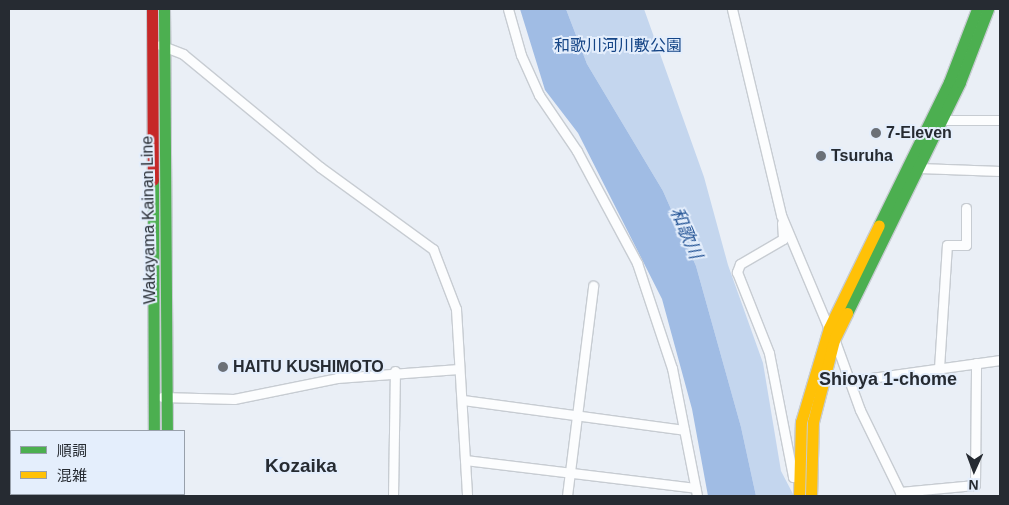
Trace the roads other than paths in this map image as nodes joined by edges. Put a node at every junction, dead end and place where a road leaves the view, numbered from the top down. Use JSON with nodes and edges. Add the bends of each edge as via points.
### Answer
{"nodes":[{"id":1,"x":151,"y":9,"type":"edge"},
{"id":2,"x":166,"y":9,"type":"edge"},
{"id":3,"x":508,"y":9,"type":"edge"},
{"id":4,"x":732,"y":9,"type":"edge"},
{"id":5,"x":977,"y":9,"type":"edge"},
{"id":6,"x":988,"y":9,"type":"edge"},
{"id":7,"x":152,"y":45,"type":"junction"},
{"id":8,"x":164,"y":45,"type":"junction"},
{"id":9,"x":942,"y":120,"type":"junction"},
{"id":10,"x":1000,"y":120,"type":"edge"},
{"id":11,"x":919,"y":168,"type":"junction"},
{"id":12,"x":1000,"y":171,"type":"edge"},
{"id":13,"x":966,"y":208,"type":"dead end"},
{"id":14,"x":781,"y":215,"type":"junction"},
{"id":15,"x":593,"y":286,"type":"dead end"},
{"id":16,"x":829,"y":328,"type":"junction"},
{"id":17,"x":834,"y":340,"type":"junction"},
{"id":18,"x":1000,"y":360,"type":"edge"},
{"id":19,"x":976,"y":363,"type":"junction"},
{"id":20,"x":939,"y":368,"type":"junction"},
{"id":21,"x":459,"y":369,"type":"junction"},
{"id":22,"x":395,"y":371,"type":"junction"},
{"id":23,"x":849,"y":381,"type":"junction"},
{"id":24,"x":154,"y":397,"type":"junction"},
{"id":25,"x":167,"y":398,"type":"junction"},
{"id":26,"x":463,"y":400,"type":"junction"},
{"id":27,"x":576,"y":416,"type":"junction"},
{"id":28,"x":154,"y":430,"type":"edge"},
{"id":29,"x":167,"y":430,"type":"edge"},
{"id":30,"x":684,"y":430,"type":"junction"},
{"id":31,"x":465,"y":460,"type":"junction"},
{"id":32,"x":570,"y":474,"type":"junction"},
{"id":33,"x":799,"y":476,"type":"junction"},
{"id":34,"x":696,"y":492,"type":"edge"},
{"id":35,"x":901,"y":494,"type":"edge"},
{"id":36,"x":394,"y":496,"type":"edge"},
{"id":37,"x":467,"y":496,"type":"edge"},
{"id":38,"x":567,"y":496,"type":"edge"},
{"id":39,"x":799,"y":496,"type":"edge"},
{"id":40,"x":811,"y":496,"type":"edge"}],
"edges":[{"from":1,"to":2,"type":"street"},
{"from":1,"to":7,"type":"street","name":"Wakayama Kainan Line"},
{"from":2,"to":8,"type":"street","name":"Wakayama Kainan Line"},
{"from":3,"to":30,"type":"street","via":[[539,95],[577,151],[637,263],[672,368]]},
{"from":4,"to":14,"type":"street"},
{"from":5,"to":16,"type":"street","via":[[949,82]]},
{"from":6,"to":9,"type":"street"},
{"from":7,"to":8,"type":"street"},
{"from":7,"to":24,"type":"street","name":"Wakayama Kainan Line"},
{"from":8,"to":21,"type":"street","via":[[183,54],[320,167],[433,249],[456,309]]},
{"from":8,"to":25,"type":"street","name":"Wakayama Kainan Line"},
{"from":9,"to":10,"type":"street"},
{"from":9,"to":11,"type":"street"},
{"from":11,"to":12,"type":"street"},
{"from":11,"to":17,"type":"street"},
{"from":13,"to":20,"type":"street","via":[[966,245],[947,245]]},
{"from":14,"to":16,"type":"street"},
{"from":14,"to":33,"type":"street","via":[[783,239],[740,264],[737,272],[768,353],[793,476]]},
{"from":15,"to":27,"type":"street"},
{"from":16,"to":17,"type":"street"},
{"from":16,"to":33,"type":"street","via":[[800,422]]},
{"from":17,"to":23,"type":"street"},
{"from":17,"to":40,"type":"street","via":[[813,422]]},
{"from":18,"to":19,"type":"street"},
{"from":19,"to":20,"type":"street"},
{"from":19,"to":35,"type":"street","via":[[975,485]]},
{"from":20,"to":23,"type":"street"},
{"from":21,"to":22,"type":"street"},
{"from":21,"to":26,"type":"street"},
{"from":22,"to":25,"type":"street","via":[[234,399]]},
{"from":22,"to":36,"type":"street"},
{"from":23,"to":35,"type":"street"},
{"from":24,"to":25,"type":"street"},
{"from":24,"to":28,"type":"street","name":"Wakayama Kainan Line"},
{"from":25,"to":29,"type":"street","name":"Wakayama Kainan Line"},
{"from":26,"to":27,"type":"street"},
{"from":26,"to":31,"type":"street"},
{"from":27,"to":30,"type":"street"},
{"from":27,"to":32,"type":"street"},
{"from":30,"to":34,"type":"street"},
{"from":31,"to":32,"type":"street"},
{"from":31,"to":37,"type":"street"},
{"from":32,"to":34,"type":"street"},
{"from":32,"to":38,"type":"street"},
{"from":33,"to":39,"type":"street"}]}
